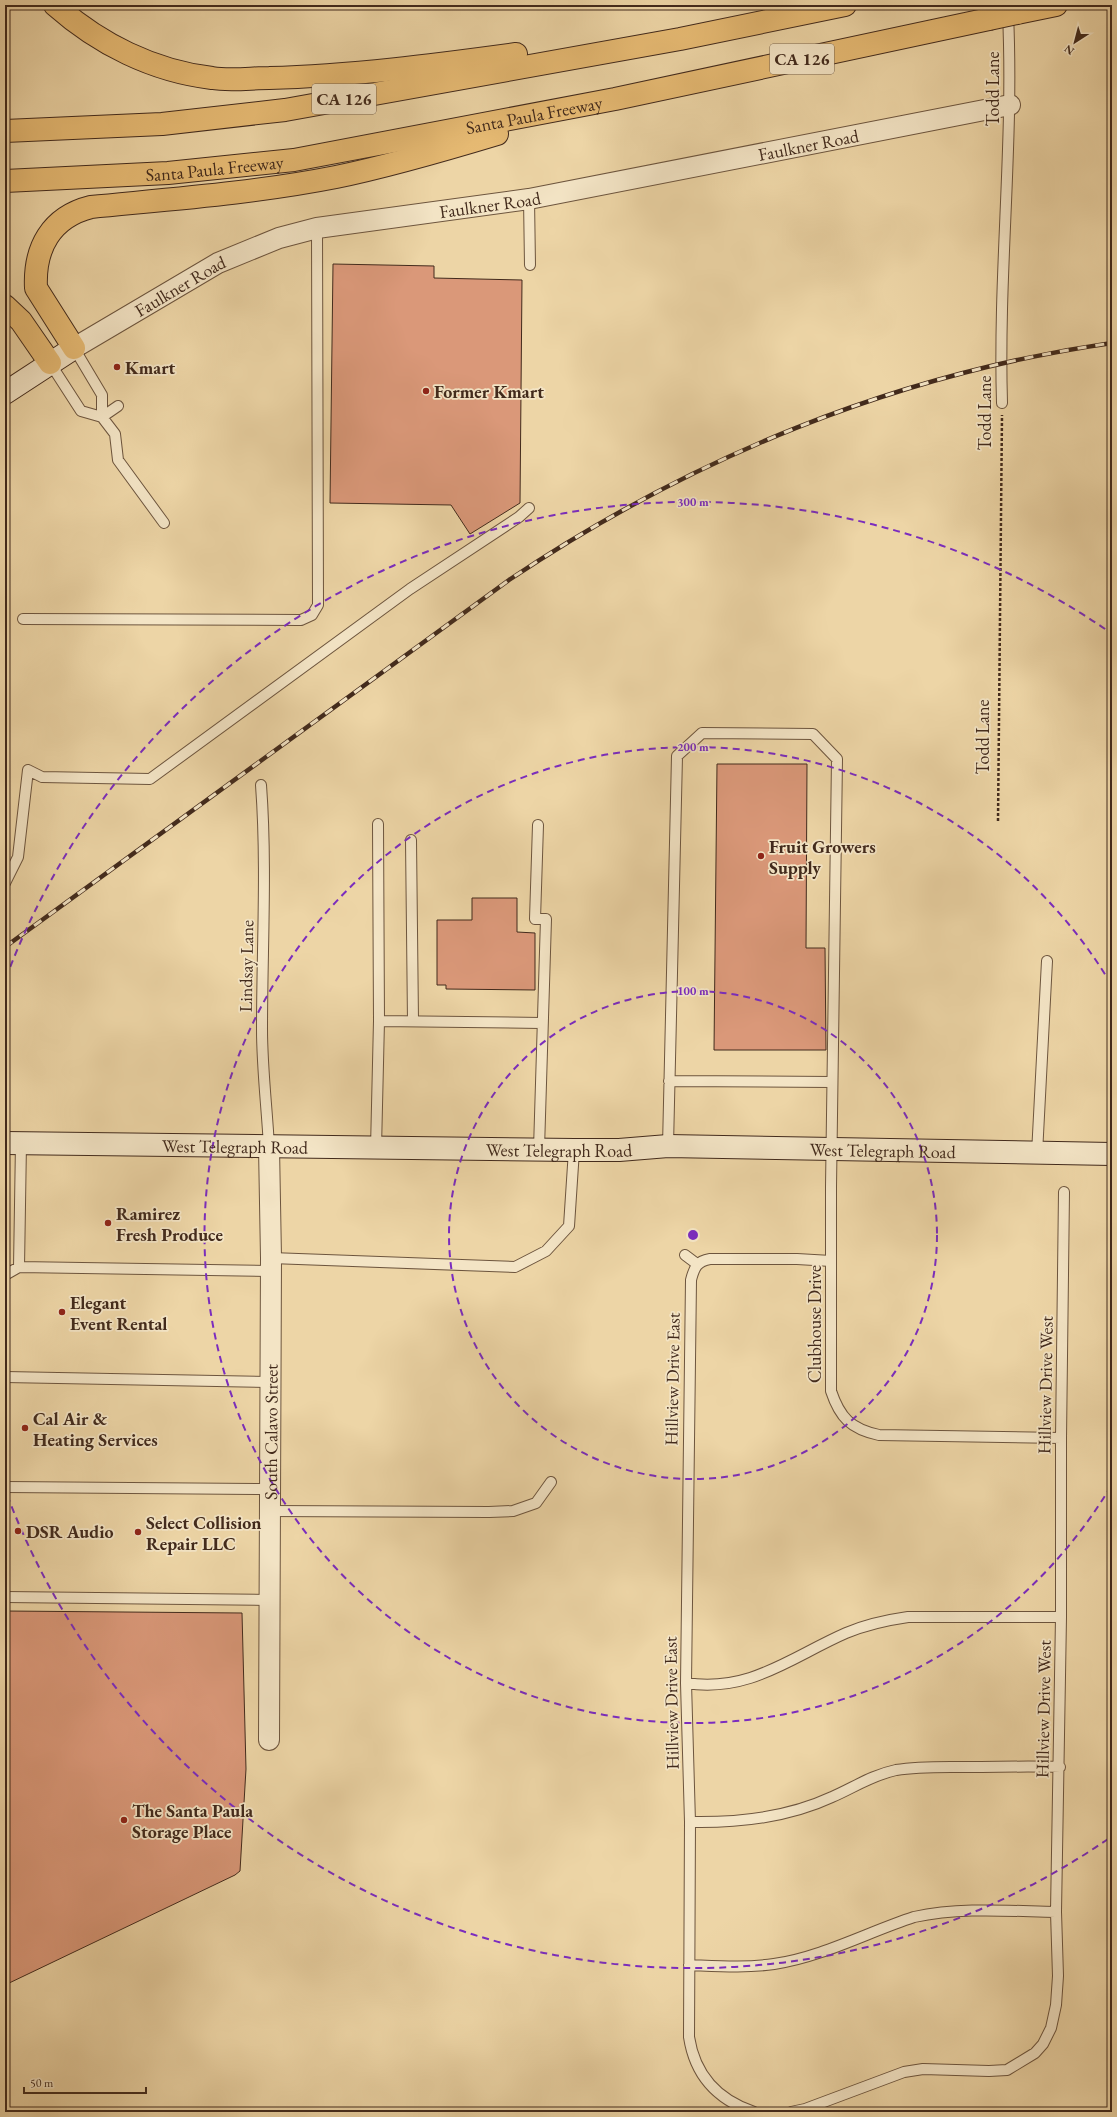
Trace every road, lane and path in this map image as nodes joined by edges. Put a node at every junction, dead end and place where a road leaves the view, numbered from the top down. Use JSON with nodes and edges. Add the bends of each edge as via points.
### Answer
{"nodes":[{"id":1,"x":55,"y":5,"type":"edge"},
{"id":2,"x":845,"y":5,"type":"edge"},
{"id":3,"x":1056,"y":5,"type":"edge"},
{"id":4,"x":1012,"y":9,"type":"edge"},
{"id":5,"x":680,"y":39,"type":"junction"},
{"id":6,"x":615,"y":99,"type":"junction"},
{"id":7,"x":1010,"y":105,"type":"junction"},
{"id":8,"x":5,"y":131,"type":"edge"},
{"id":9,"x":5,"y":181,"type":"edge"},
{"id":10,"x":529,"y":199,"type":"junction"},
{"id":11,"x":317,"y":228,"type":"junction"},
{"id":12,"x":530,"y":265,"type":"dead end"},
{"id":13,"x":5,"y":306,"type":"edge"},
{"id":14,"x":74,"y":348,"type":"junction"},
{"id":15,"x":50,"y":363,"type":"junction"},
{"id":16,"x":5,"y":393,"type":"edge"},
{"id":17,"x":1002,"y":403,"type":"joint"},
{"id":18,"x":118,"y":406,"type":"dead end"},
{"id":19,"x":102,"y":417,"type":"junction"},
{"id":20,"x":529,"y":508,"type":"dead end"},
{"id":21,"x":164,"y":523,"type":"dead end"},
{"id":22,"x":23,"y":619,"type":"dead end"},
{"id":23,"x":261,"y":784,"type":"dead end"},
{"id":24,"x":998,"y":821,"type":"dead end"},
{"id":25,"x":378,"y":824,"type":"dead end"},
{"id":26,"x":538,"y":825,"type":"dead end"},
{"id":27,"x":411,"y":840,"type":"dead end"},
{"id":28,"x":5,"y":883,"type":"edge"},
{"id":29,"x":1047,"y":961,"type":"dead end"},
{"id":30,"x":379,"y":1021,"type":"junction"},
{"id":31,"x":413,"y":1021,"type":"junction"},
{"id":32,"x":542,"y":1022,"type":"junction"},
{"id":33,"x":669,"y":1081,"type":"junction"},
{"id":34,"x":832,"y":1082,"type":"junction"},
{"id":35,"x":13,"y":1143,"type":"edge"},
{"id":36,"x":668,"y":1146,"type":"junction"},
{"id":37,"x":269,"y":1147,"type":"junction"},
{"id":38,"x":376,"y":1148,"type":"junction"},
{"id":39,"x":832,"y":1149,"type":"junction"},
{"id":40,"x":539,"y":1150,"type":"junction"},
{"id":41,"x":574,"y":1150,"type":"junction"},
{"id":42,"x":1037,"y":1154,"type":"junction"},
{"id":43,"x":1112,"y":1154,"type":"edge"},
{"id":44,"x":1064,"y":1192,"type":"dead end"},
{"id":45,"x":685,"y":1255,"type":"dead end"},
{"id":46,"x":831,"y":1261,"type":"junction"},
{"id":47,"x":271,"y":1264,"type":"junction"},
{"id":48,"x":697,"y":1264,"type":"junction"},
{"id":49,"x":19,"y":1267,"type":"junction"},
{"id":50,"x":5,"y":1275,"type":"edge"},
{"id":51,"x":5,"y":1377,"type":"edge"},
{"id":52,"x":270,"y":1382,"type":"junction"},
{"id":53,"x":1061,"y":1438,"type":"junction"},
{"id":54,"x":551,"y":1482,"type":"dead end"},
{"id":55,"x":5,"y":1487,"type":"edge"},
{"id":56,"x":270,"y":1489,"type":"junction"},
{"id":57,"x":269,"y":1511,"type":"junction"},
{"id":58,"x":5,"y":1598,"type":"edge"},
{"id":59,"x":269,"y":1600,"type":"junction"},
{"id":60,"x":1061,"y":1617,"type":"junction"},
{"id":61,"x":686,"y":1684,"type":"junction"},
{"id":62,"x":268,"y":1740,"type":"dead end"},
{"id":63,"x":1060,"y":1767,"type":"junction"},
{"id":64,"x":690,"y":1822,"type":"junction"},
{"id":65,"x":1056,"y":1912,"type":"junction"},
{"id":66,"x":688,"y":1965,"type":"junction"},
{"id":67,"x":754,"y":2112,"type":"edge"},
{"id":68,"x":791,"y":2112,"type":"edge"}],
"edges":[{"from":1,"to":5,"type":"highway","via":[[96,37],[132,56],[171,70],[212,78],[306,77],[465,61],[614,41]]},
{"from":2,"to":5,"type":"highway","number":"CA 126"},
{"from":3,"to":4,"type":"highway","name":"Santa Paula Freeway","number":"CA 126"},
{"from":4,"to":6,"type":"highway","name":"Santa Paula Freeway","number":"CA 126","bridge":true,"via":[[989,19]]},
{"from":4,"to":7,"type":"lane","name":"Todd Lane"},
{"from":5,"to":8,"type":"highway","number":"CA 126","via":[[286,110],[162,124]]},
{"from":6,"to":9,"type":"highway","name":"Santa Paula Freeway","number":"CA 126","via":[[294,160],[168,173]]},
{"from":6,"to":14,"type":"highway","via":[[442,151],[335,177],[230,192],[91,207],[76,211],[50,232],[42,246],[36,277],[36,288]]},
{"from":7,"to":10,"type":"street","name":"Faulkner Road"},
{"from":7,"to":17,"type":"lane","name":"Todd Lane","via":[[1001,327]]},
{"from":10,"to":11,"type":"street","name":"Faulkner Road"},
{"from":10,"to":12,"type":"lane"},
{"from":11,"to":14,"type":"street","name":"Faulkner Road","via":[[280,238],[218,262]]},
{"from":11,"to":22,"type":"lane","via":[[318,605],[312,615],[301,620]]},
{"from":13,"to":15,"type":"highway","via":[[21,321]]},
{"from":14,"to":15,"type":"main road","name":"Faulkner Road"},
{"from":14,"to":19,"type":"lane","via":[[102,395]]},
{"from":15,"to":16,"type":"main road","name":"Faulkner Road"},
{"from":15,"to":19,"type":"lane","via":[[81,411]]},
{"from":17,"to":24,"type":"path","name":"Todd Lane"},
{"from":18,"to":19,"type":"lane"},
{"from":19,"to":21,"type":"lane","via":[[116,434],[118,460]]},
{"from":20,"to":28,"type":"lane","via":[[410,589],[150,779],[42,777],[28,770],[18,857]]},
{"from":23,"to":37,"type":"lane","name":"Lindsay Lane","via":[[264,826],[262,1031]]},
{"from":25,"to":30,"type":"lane"},
{"from":26,"to":32,"type":"lane","via":[[535,919],[546,919]]},
{"from":27,"to":31,"type":"lane"},
{"from":29,"to":42,"type":"lane"},
{"from":30,"to":31,"type":"lane"},
{"from":30,"to":38,"type":"lane"},
{"from":31,"to":32,"type":"lane"},
{"from":32,"to":40,"type":"lane"},
{"from":33,"to":34,"type":"lane"},
{"from":33,"to":34,"type":"lane","name":"Clubhouse Drive","via":[[677,756],[702,733],[813,734],[838,759]]},
{"from":33,"to":36,"type":"lane","name":"Clubhouse Drive"},
{"from":34,"to":39,"type":"lane","name":"Clubhouse Drive"},
{"from":35,"to":37,"type":"main road","name":"West Telegraph Road"},
{"from":35,"to":49,"type":"lane"},
{"from":36,"to":39,"type":"main road","name":"West Telegraph Road"},
{"from":36,"to":41,"type":"main road","name":"West Telegraph Road"},
{"from":37,"to":38,"type":"main road","name":"West Telegraph Road"},
{"from":37,"to":47,"type":"street","name":"South Calavo Street"},
{"from":38,"to":40,"type":"main road","name":"West Telegraph Road"},
{"from":39,"to":42,"type":"main road","name":"West Telegraph Road"},
{"from":39,"to":46,"type":"lane","name":"Clubhouse Drive"},
{"from":40,"to":41,"type":"main road","name":"West Telegraph Road"},
{"from":41,"to":47,"type":"lane","via":[[570,1226],[546,1251],[515,1267]]},
{"from":42,"to":43,"type":"main road","name":"West Telegraph Road"},
{"from":44,"to":53,"type":"lane","name":"Hillview Drive West"},
{"from":45,"to":48,"type":"lane"},
{"from":46,"to":48,"type":"lane","via":[[724,1258],[702,1260]]},
{"from":46,"to":53,"type":"lane","name":"Clubhouse Drive","via":[[831,1391],[836,1406],[848,1422],[867,1433],[879,1435]]},
{"from":47,"to":49,"type":"lane"},
{"from":47,"to":52,"type":"street","name":"South Calavo Street"},
{"from":48,"to":61,"type":"lane","name":"Hillview Drive East","via":[[691,1280],[690,1299]]},
{"from":49,"to":50,"type":"lane"},
{"from":51,"to":52,"type":"lane"},
{"from":52,"to":56,"type":"street","name":"South Calavo Street"},
{"from":53,"to":60,"type":"lane","name":"Hillview Drive West"},
{"from":54,"to":57,"type":"lane","via":[[536,1502],[513,1511]]},
{"from":55,"to":56,"type":"lane"},
{"from":56,"to":57,"type":"street","name":"South Calavo Street"},
{"from":57,"to":59,"type":"street","name":"South Calavo Street"},
{"from":58,"to":59,"type":"lane"},
{"from":59,"to":62,"type":"street","name":"South Calavo Street"},
{"from":60,"to":61,"type":"lane","via":[[908,1617],[891,1620],[847,1633],[747,1681],[709,1685]]},
{"from":60,"to":63,"type":"lane","name":"Hillview Drive West"},
{"from":61,"to":64,"type":"lane","name":"Hillview Drive East"},
{"from":63,"to":64,"type":"lane","via":[[941,1766],[896,1770],[866,1780],[809,1807],[754,1820],[726,1823]]},
{"from":63,"to":65,"type":"lane","name":"Hillview Drive West"},
{"from":64,"to":66,"type":"lane","name":"Hillview Drive East"},
{"from":65,"to":66,"type":"lane","via":[[992,1909],[933,1913],[914,1917],[800,1958],[775,1964]]},
{"from":65,"to":68,"type":"lane","name":"Hillview Drive West","via":[[1056,2005],[1051,2028],[1043,2044],[1034,2053],[1007,2070],[923,2069],[904,2072],[806,2109]]},
{"from":66,"to":67,"type":"lane","name":"Hillview Drive East","via":[[689,2037],[696,2064],[711,2088],[739,2107]]}]}
